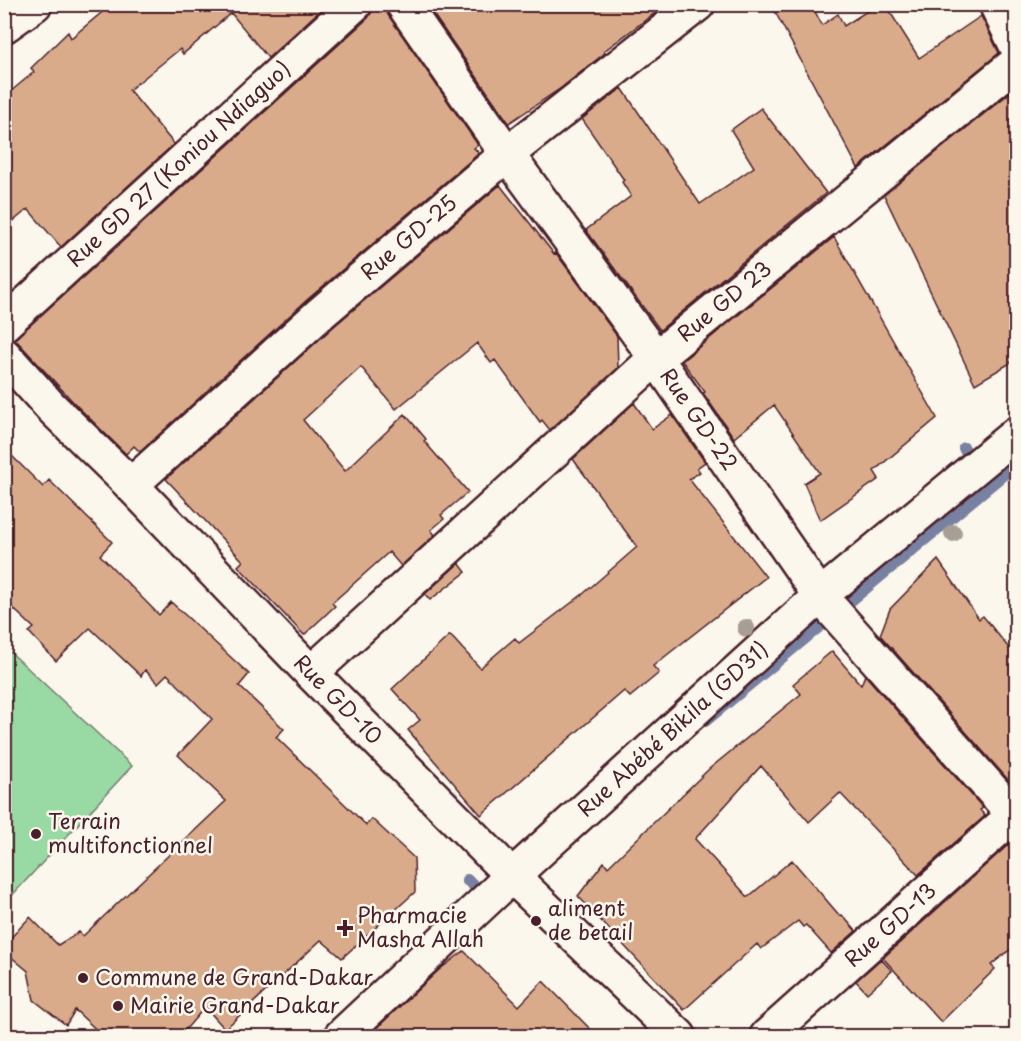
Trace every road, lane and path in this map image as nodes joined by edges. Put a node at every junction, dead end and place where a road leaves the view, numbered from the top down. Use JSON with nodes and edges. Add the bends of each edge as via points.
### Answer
{"nodes":[{"id":1,"x":35,"y":4,"type":"edge"},
{"id":2,"x":355,"y":4,"type":"edge"},
{"id":3,"x":403,"y":4,"type":"edge"},
{"id":4,"x":698,"y":4,"type":"edge"},
{"id":5,"x":996,"y":4,"type":"edge"},
{"id":6,"x":4,"y":26,"type":"edge"},
{"id":7,"x":1017,"y":45,"type":"edge"},
{"id":8,"x":1017,"y":63,"type":"edge"},
{"id":9,"x":507,"y":154,"type":"junction"},
{"id":10,"x":4,"y":324,"type":"edge"},
{"id":11,"x":4,"y":355,"type":"edge"},
{"id":12,"x":656,"y":358,"type":"junction"},
{"id":13,"x":1017,"y":435,"type":"edge"},
{"id":14,"x":131,"y":485,"type":"junction"},
{"id":15,"x":820,"y":596,"type":"junction"},
{"id":16,"x":311,"y":673,"type":"junction"},
{"id":17,"x":1016,"y":815,"type":"edge"},
{"id":18,"x":512,"y":876,"type":"junction"},
{"id":19,"x":341,"y":1036,"type":"edge"},
{"id":20,"x":679,"y":1036,"type":"edge"},
{"id":21,"x":767,"y":1036,"type":"edge"}],
"edges":[{"from":1,"to":6,"type":"street"},
{"from":2,"to":10,"type":"street","name":"Rue GD 27 (Koniou Ndiaguo)"},
{"from":3,"to":9,"type":"street","name":"Rue GD-22"},
{"from":4,"to":9,"type":"street","name":"Rue GD-25"},
{"from":5,"to":7,"type":"street"},
{"from":8,"to":12,"type":"street","name":"Rue GD 23"},
{"from":9,"to":12,"type":"street","name":"Rue GD-22"},
{"from":9,"to":14,"type":"street","name":"Rue GD-25","via":[[321,313]]},
{"from":11,"to":14,"type":"street","name":"Rue GD-10"},
{"from":12,"to":15,"type":"street","name":"Rue GD-22"},
{"from":12,"to":16,"type":"street","name":"Rue GD 23"},
{"from":13,"to":15,"type":"street","name":"Rue Abébé Bikila (GD31)"},
{"from":14,"to":16,"type":"street","name":"Rue GD-10"},
{"from":15,"to":17,"type":"street","name":"Rue GD-22"},
{"from":15,"to":18,"type":"street","name":"Rue Abébé Bikila (GD31)"},
{"from":16,"to":18,"type":"street","name":"Rue GD-10"},
{"from":17,"to":21,"type":"street","name":"Rue GD-13"},
{"from":18,"to":19,"type":"street","name":"Rue Abébé Bikila (GD31)"},
{"from":18,"to":20,"type":"street","name":"Rue GD-10"}]}
